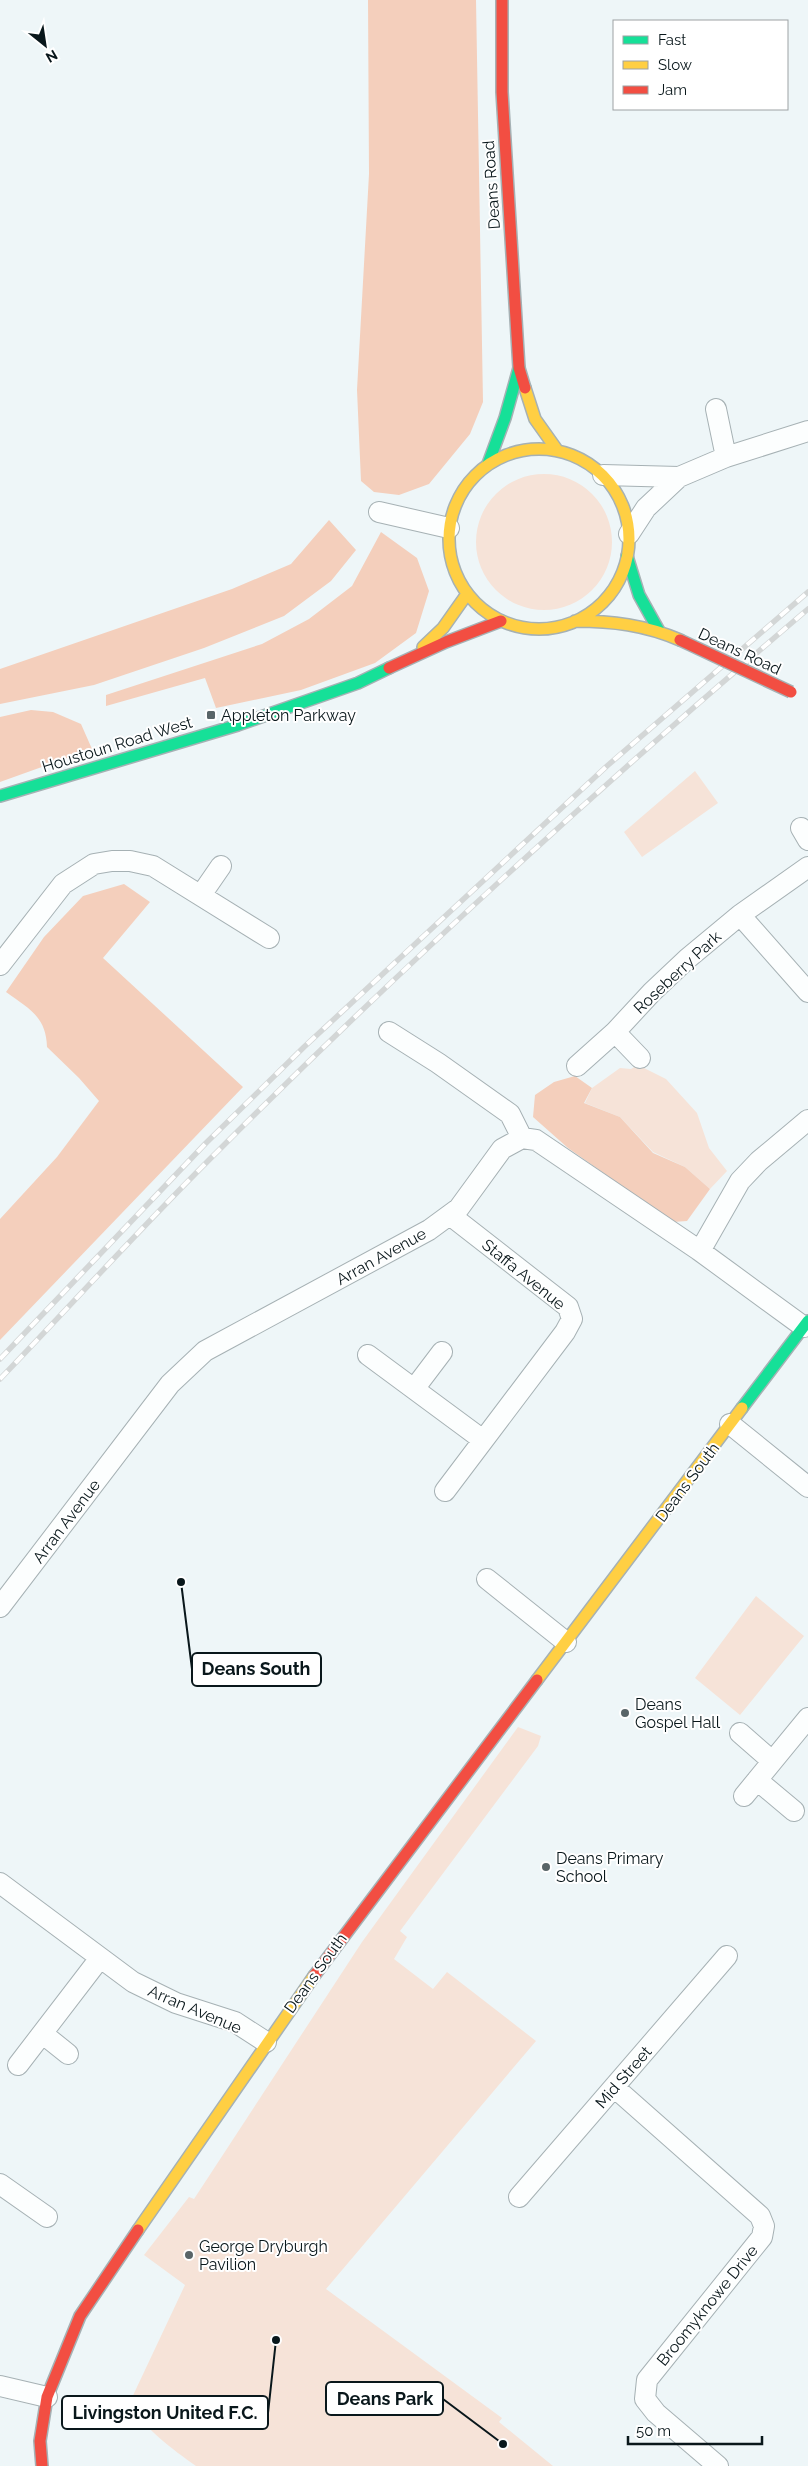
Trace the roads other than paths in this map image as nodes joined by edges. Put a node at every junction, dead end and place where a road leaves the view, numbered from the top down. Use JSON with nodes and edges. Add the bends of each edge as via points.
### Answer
{"nodes":[{"id":1,"x":502,"y":0,"type":"edge"},
{"id":2,"x":519,"y":368,"type":"junction"},
{"id":3,"x":716,"y":409,"type":"dead end"},
{"id":4,"x":808,"y":431,"type":"edge"},
{"id":5,"x":557,"y":450,"type":"junction"},
{"id":6,"x":726,"y":457,"type":"junction"},
{"id":7,"x":488,"y":464,"type":"junction"},
{"id":8,"x":603,"y":475,"type":"junction"},
{"id":9,"x":679,"y":477,"type":"junction"},
{"id":10,"x":379,"y":512,"type":"dead end"},
{"id":11,"x":449,"y":528,"type":"junction"},
{"id":12,"x":629,"y":534,"type":"junction"},
{"id":13,"x":627,"y":556,"type":"junction"},
{"id":14,"x":467,"y":594,"type":"junction"},
{"id":15,"x":502,"y":621,"type":"junction"},
{"id":16,"x":575,"y":622,"type":"junction"},
{"id":17,"x":659,"y":631,"type":"junction"},
{"id":18,"x":411,"y":658,"type":"junction"},
{"id":19,"x":796,"y":694,"type":"dead end"},
{"id":20,"x":0,"y":796,"type":"edge"},
{"id":21,"x":221,"y":866,"type":"dead end"},
{"id":22,"x":808,"y":867,"type":"edge"},
{"id":23,"x":201,"y":895,"type":"junction"},
{"id":24,"x":740,"y":915,"type":"junction"},
{"id":25,"x":270,"y":938,"type":"dead end"},
{"id":26,"x":0,"y":965,"type":"edge"},
{"id":27,"x":808,"y":992,"type":"edge"},
{"id":28,"x":389,"y":1032,"type":"dead end"},
{"id":29,"x":615,"y":1032,"type":"junction"},
{"id":30,"x":640,"y":1058,"type":"dead end"},
{"id":31,"x":577,"y":1066,"type":"dead end"},
{"id":32,"x":808,"y":1120,"type":"edge"},
{"id":33,"x":522,"y":1138,"type":"junction"},
{"id":34,"x":450,"y":1214,"type":"junction"},
{"id":35,"x":700,"y":1251,"type":"junction"},
{"id":36,"x":806,"y":1324,"type":"edge"},
{"id":37,"x":442,"y":1352,"type":"dead end"},
{"id":38,"x":368,"y":1355,"type":"dead end"},
{"id":39,"x":414,"y":1389,"type":"junction"},
{"id":40,"x":730,"y":1424,"type":"junction"},
{"id":41,"x":484,"y":1440,"type":"junction"},
{"id":42,"x":808,"y":1487,"type":"edge"},
{"id":43,"x":445,"y":1491,"type":"dead end"},
{"id":44,"x":486,"y":1579,"type":"dead end"},
{"id":45,"x":0,"y":1607,"type":"edge"},
{"id":46,"x":566,"y":1642,"type":"junction"},
{"id":47,"x":808,"y":1718,"type":"edge"},
{"id":48,"x":740,"y":1733,"type":"dead end"},
{"id":49,"x":772,"y":1761,"type":"junction"},
{"id":50,"x":757,"y":1780,"type":"junction"},
{"id":51,"x":744,"y":1796,"type":"dead end"},
{"id":52,"x":794,"y":1811,"type":"dead end"},
{"id":53,"x":0,"y":1883,"type":"edge"},
{"id":54,"x":727,"y":1956,"type":"dead end"},
{"id":55,"x":100,"y":1958,"type":"junction"},
{"id":56,"x":43,"y":2034,"type":"junction"},
{"id":57,"x":266,"y":2042,"type":"junction"},
{"id":58,"x":68,"y":2054,"type":"dead end"},
{"id":59,"x":18,"y":2065,"type":"dead end"},
{"id":60,"x":614,"y":2087,"type":"junction"},
{"id":61,"x":0,"y":2184,"type":"edge"},
{"id":62,"x":519,"y":2197,"type":"dead end"},
{"id":63,"x":47,"y":2217,"type":"dead end"},
{"id":64,"x":0,"y":2386,"type":"edge"},
{"id":65,"x":47,"y":2397,"type":"junction"},
{"id":66,"x":42,"y":2466,"type":"edge"},
{"id":67,"x":718,"y":2466,"type":"edge"}],
"edges":[{"from":1,"to":2,"type":"street","name":"Deans Road","via":[[502,92]]},
{"from":2,"to":5,"type":"street","name":"Deans Road","via":[[535,419]]},
{"from":2,"to":7,"type":"street","name":"Deans Road"},
{"from":3,"to":6,"type":"street"},
{"from":4,"to":6,"type":"street"},
{"from":5,"to":7,"type":"street","via":[[533,448],[509,453]]},
{"from":5,"to":8,"type":"street","via":[[582,459]]},
{"from":6,"to":9,"type":"street"},
{"from":7,"to":11,"type":"street","via":[[461,492]]},
{"from":8,"to":9,"type":"street"},
{"from":8,"to":12,"type":"street","via":[[625,512]]},
{"from":9,"to":12,"type":"street","via":[[646,508]]},
{"from":10,"to":11,"type":"street"},
{"from":11,"to":14,"type":"street","via":[[451,563]]},
{"from":12,"to":13,"type":"street"},
{"from":13,"to":16,"type":"street","via":[[617,583],[599,606]]},
{"from":13,"to":17,"type":"street","via":[[639,595]]},
{"from":14,"to":15,"type":"street","via":[[482,610]]},
{"from":14,"to":18,"type":"street","name":"Houstoun Road West","via":[[443,628]]},
{"from":15,"to":16,"type":"street","via":[[526,628],[551,628]]},
{"from":15,"to":18,"type":"street","name":"Houstoun Road West"},
{"from":16,"to":17,"type":"street","name":"Deans Road","via":[[622,621]]},
{"from":17,"to":19,"type":"street","name":"Deans Road","bridge":true},
{"from":18,"to":20,"type":"street","name":"Houstoun Road West","via":[[358,683],[238,725]]},
{"from":21,"to":23,"type":"street"},
{"from":22,"to":24,"type":"street","name":"Roseberry Park"},
{"from":23,"to":25,"type":"street"},
{"from":23,"to":26,"type":"street","via":[[153,866],[130,860],[94,864],[63,884]]},
{"from":24,"to":27,"type":"street"},
{"from":24,"to":29,"type":"street","name":"Roseberry Park","via":[[666,978]]},
{"from":28,"to":33,"type":"street","via":[[438,1062],[510,1114]]},
{"from":29,"to":30,"type":"street"},
{"from":29,"to":31,"type":"street","name":"Roseberry Park"},
{"from":32,"to":35,"type":"street","via":[[740,1181]]},
{"from":33,"to":34,"type":"street","name":"Arran Avenue","via":[[502,1149],[459,1208]]},
{"from":33,"to":35,"type":"street","via":[[536,1140]]},
{"from":34,"to":41,"type":"street","name":"Staffa Avenue","via":[[568,1307],[572,1319]]},
{"from":34,"to":45,"type":"street","name":"Arran Avenue","via":[[429,1230],[205,1351],[187,1366]]},
{"from":35,"to":36,"type":"street"},
{"from":36,"to":40,"type":"street","name":"Deans South"},
{"from":37,"to":39,"type":"street"},
{"from":38,"to":39,"type":"street"},
{"from":39,"to":41,"type":"street"},
{"from":40,"to":42,"type":"street"},
{"from":40,"to":46,"type":"street","name":"Deans South"},
{"from":41,"to":43,"type":"street","name":"Staffa Avenue"},
{"from":44,"to":46,"type":"street"},
{"from":46,"to":57,"type":"street","name":"Deans South"},
{"from":47,"to":49,"type":"street"},
{"from":48,"to":49,"type":"street"},
{"from":49,"to":50,"type":"street"},
{"from":50,"to":51,"type":"street"},
{"from":50,"to":52,"type":"street"},
{"from":53,"to":55,"type":"street","name":"Arran Avenue"},
{"from":54,"to":60,"type":"street","name":"Mid Street"},
{"from":55,"to":56,"type":"street"},
{"from":55,"to":57,"type":"street","name":"Arran Avenue","via":[[158,1995],[235,2022]]},
{"from":56,"to":58,"type":"street"},
{"from":56,"to":59,"type":"street"},
{"from":57,"to":65,"type":"street","name":"Deans South","via":[[80,2316]]},
{"from":60,"to":62,"type":"street","name":"Mid Street"},
{"from":60,"to":67,"type":"street","name":"Broomyknowe Drive","via":[[760,2216],[764,2226],[762,2237],[647,2380],[645,2399],[656,2413]]},
{"from":61,"to":63,"type":"street"},
{"from":64,"to":65,"type":"street"},
{"from":65,"to":66,"type":"street","name":"Deans South","via":[[40,2442]]}]}
